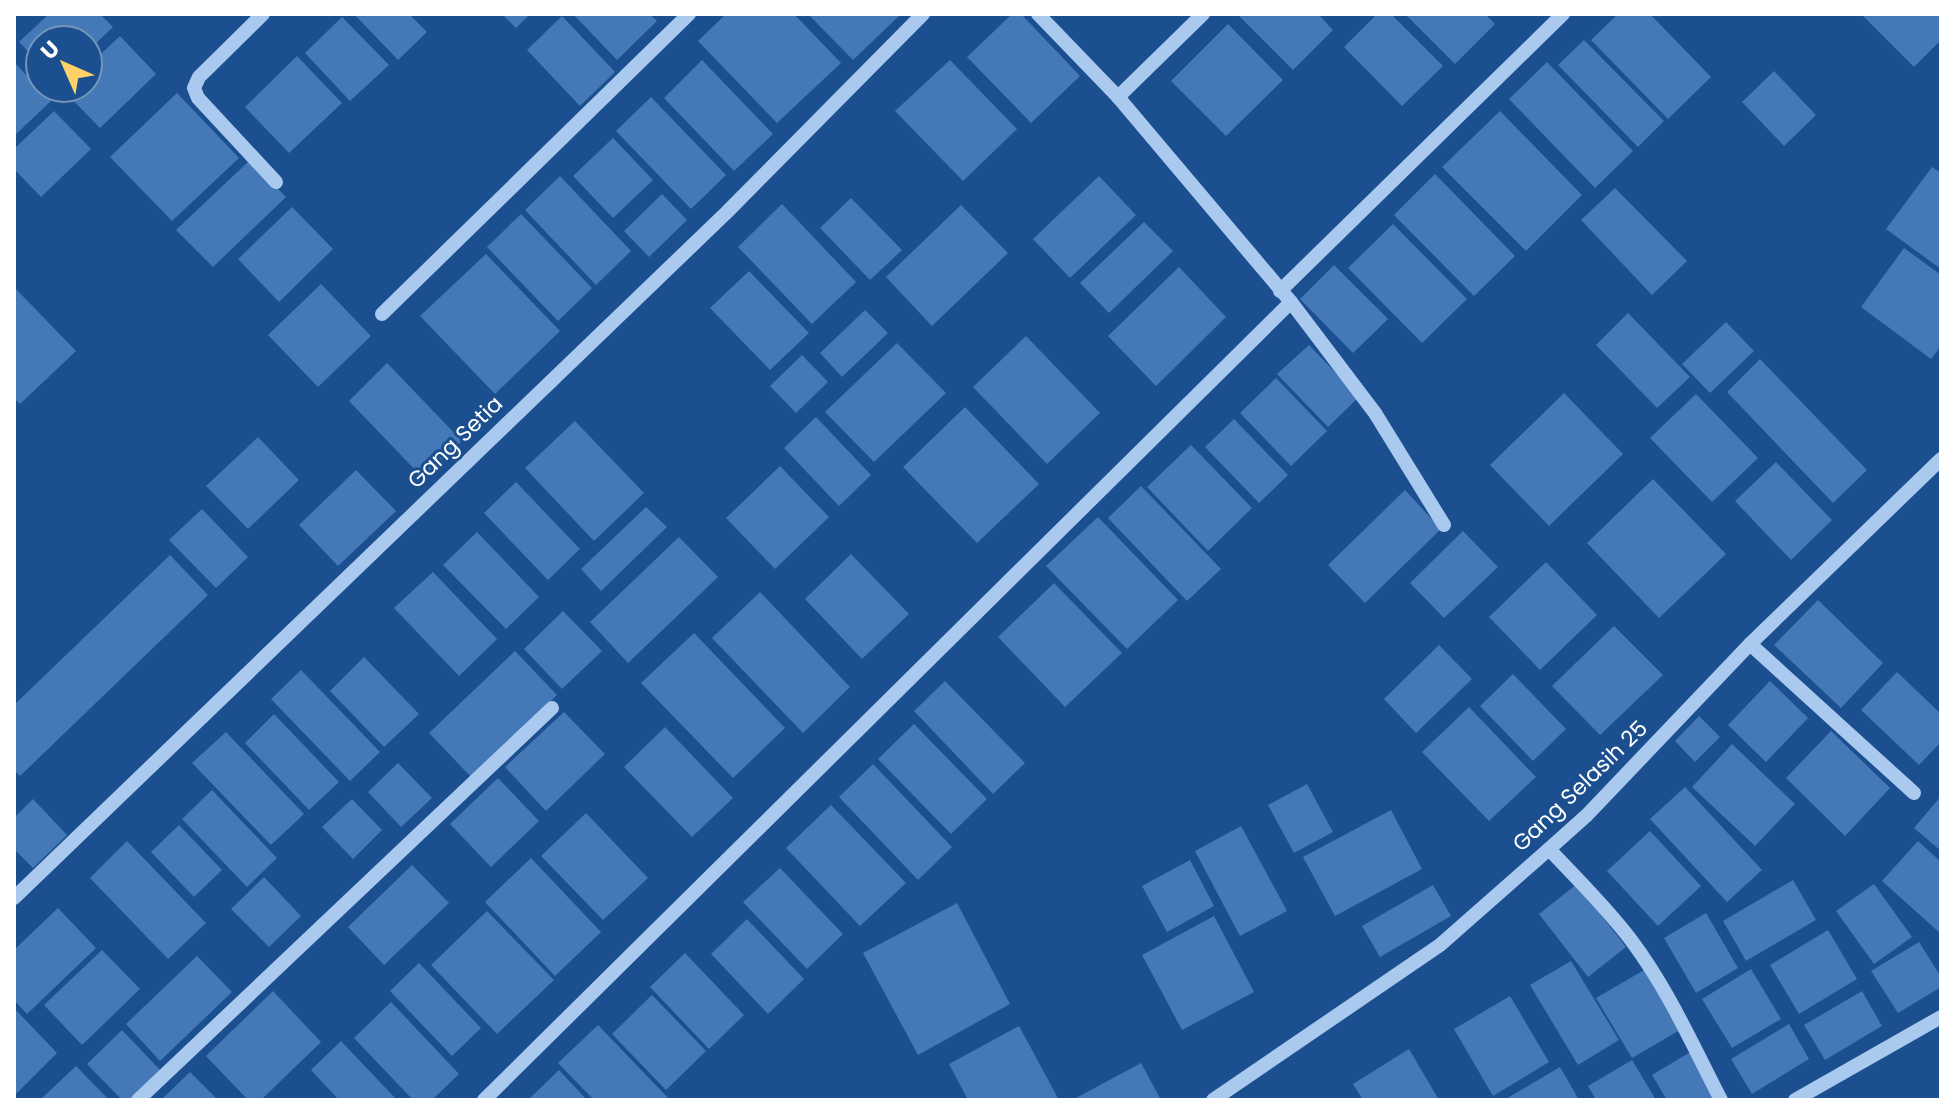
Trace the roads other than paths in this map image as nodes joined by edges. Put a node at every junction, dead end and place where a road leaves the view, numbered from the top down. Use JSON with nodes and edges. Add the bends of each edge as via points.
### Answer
{"nodes":[{"id":1,"x":263,"y":14,"type":"edge"},
{"id":2,"x":689,"y":14,"type":"edge"},
{"id":3,"x":923,"y":14,"type":"edge"},
{"id":4,"x":1038,"y":14,"type":"edge"},
{"id":5,"x":1203,"y":14,"type":"edge"},
{"id":6,"x":1563,"y":14,"type":"edge"},
{"id":7,"x":1118,"y":97,"type":"junction"},
{"id":8,"x":276,"y":182,"type":"dead end"},
{"id":9,"x":1280,"y":291,"type":"junction"},
{"id":10,"x":1291,"y":302,"type":"junction"},
{"id":11,"x":382,"y":314,"type":"dead end"},
{"id":12,"x":1941,"y":459,"type":"edge"},
{"id":13,"x":1444,"y":525,"type":"dead end"},
{"id":14,"x":1750,"y":644,"type":"junction"},
{"id":15,"x":552,"y":708,"type":"dead end"},
{"id":16,"x":1914,"y":793,"type":"dead end"},
{"id":17,"x":1549,"y":849,"type":"junction"},
{"id":18,"x":14,"y":898,"type":"edge"},
{"id":19,"x":1941,"y":1017,"type":"edge"},
{"id":20,"x":138,"y":1100,"type":"edge"},
{"id":21,"x":484,"y":1100,"type":"edge"},
{"id":22,"x":1213,"y":1100,"type":"edge"},
{"id":23,"x":1721,"y":1100,"type":"edge"},
{"id":24,"x":1795,"y":1100,"type":"edge"}],
"edges":[{"from":1,"to":8,"type":"street","via":[[194,88]]},
{"from":2,"to":11,"type":"street"},
{"from":3,"to":18,"type":"street","name":"Gang Setia","via":[[727,212]]},
{"from":4,"to":7,"type":"street"},
{"from":5,"to":7,"type":"street"},
{"from":6,"to":9,"type":"street"},
{"from":7,"to":9,"type":"street"},
{"from":9,"to":10,"type":"street"},
{"from":10,"to":13,"type":"street","via":[[1375,413]]},
{"from":10,"to":21,"type":"street"},
{"from":12,"to":14,"type":"street","name":"Gang Selasih 25"},
{"from":14,"to":16,"type":"street"},
{"from":14,"to":17,"type":"street","name":"Gang Selasih 25"},
{"from":15,"to":20,"type":"street"},
{"from":17,"to":22,"type":"street","name":"Gang Selasih 25","via":[[1440,945]]},
{"from":17,"to":23,"type":"street","via":[[1632,942],[1662,987]]},
{"from":19,"to":24,"type":"street"}]}
